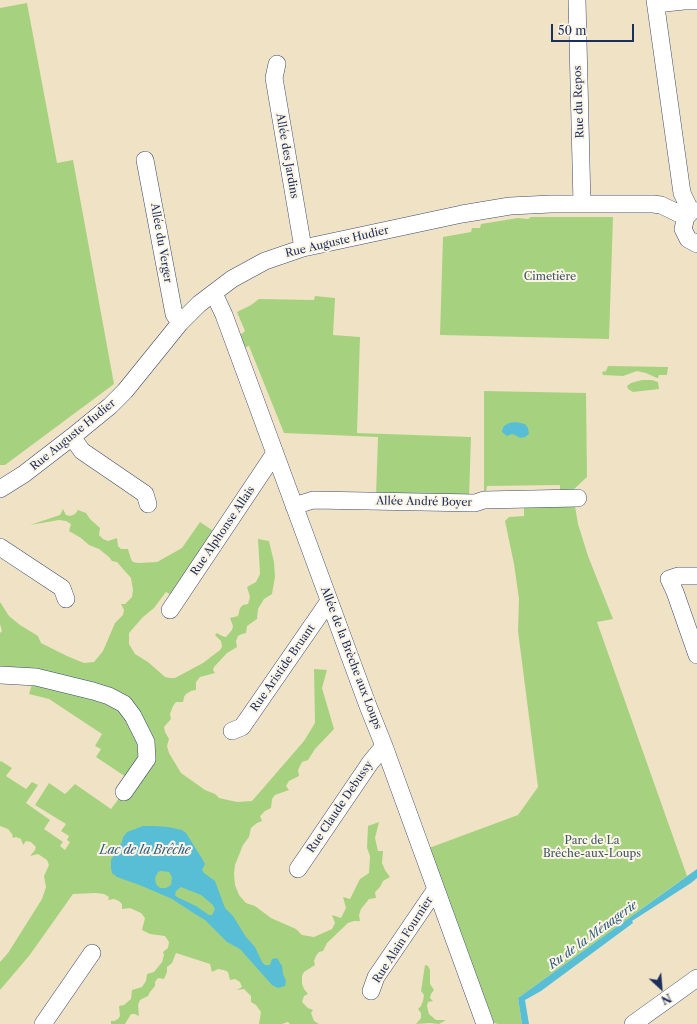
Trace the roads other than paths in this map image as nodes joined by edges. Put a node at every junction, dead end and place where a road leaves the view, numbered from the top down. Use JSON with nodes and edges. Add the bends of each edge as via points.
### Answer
{"nodes":[{"id":1,"x":577,"y":0,"type":"edge"},
{"id":2,"x":697,"y":1,"type":"edge"},
{"id":3,"x":656,"y":2,"type":"edge"},
{"id":4,"x":277,"y":64,"type":"dead end"},
{"id":5,"x":145,"y":160,"type":"dead end"},
{"id":6,"x":680,"y":184,"type":"junction"},
{"id":7,"x":582,"y":204,"type":"junction"},
{"id":8,"x":661,"y":205,"type":"junction"},
{"id":9,"x":693,"y":210,"type":"edge"},
{"id":10,"x":697,"y":244,"type":"edge"},
{"id":11,"x":302,"y":248,"type":"junction"},
{"id":12,"x":212,"y":294,"type":"junction"},
{"id":13,"x":180,"y":324,"type":"junction"},
{"id":14,"x":72,"y":437,"type":"junction"},
{"id":15,"x":275,"y":453,"type":"junction"},
{"id":16,"x":0,"y":489,"type":"edge"},
{"id":17,"x":578,"y":498,"type":"dead end"},
{"id":18,"x":148,"y":504,"type":"dead end"},
{"id":19,"x":294,"y":506,"type":"junction"},
{"id":20,"x":0,"y":547,"type":"edge"},
{"id":21,"x":697,"y":576,"type":"edge"},
{"id":22,"x":66,"y":599,"type":"dead end"},
{"id":23,"x":330,"y":601,"type":"junction"},
{"id":24,"x":170,"y":610,"type":"dead end"},
{"id":25,"x":697,"y":655,"type":"edge"},
{"id":26,"x":0,"y":675,"type":"edge"},
{"id":27,"x":232,"y":731,"type":"dead end"},
{"id":28,"x":384,"y":746,"type":"junction"},
{"id":29,"x":124,"y":792,"type":"dead end"},
{"id":30,"x":298,"y":869,"type":"dead end"},
{"id":31,"x":436,"y":889,"type":"junction"},
{"id":32,"x":92,"y":953,"type":"dead end"},
{"id":33,"x":697,"y":978,"type":"edge"},
{"id":34,"x":371,"y":991,"type":"dead end"},
{"id":35,"x":43,"y":1024,"type":"edge"},
{"id":36,"x":486,"y":1024,"type":"edge"},
{"id":37,"x":633,"y":1024,"type":"edge"}],
"edges":[{"from":1,"to":7,"type":"street","name":"Rue du Repos"},
{"from":2,"to":3,"type":"street"},
{"from":3,"to":6,"type":"street"},
{"from":4,"to":11,"type":"street","name":"Allée des Jardins","via":[[274,78]]},
{"from":5,"to":13,"type":"street","name":"Allée du Verger","via":[[174,314]]},
{"from":6,"to":8,"type":"street"},
{"from":6,"to":9,"type":"street"},
{"from":7,"to":8,"type":"street","name":"Rue Auguste Hudier"},
{"from":7,"to":11,"type":"street","name":"Rue Auguste Hudier","via":[[510,206]]},
{"from":8,"to":9,"type":"street","name":"Rue Auguste Hudier"},
{"from":9,"to":10,"type":"street","via":[[683,223],[688,239]]},
{"from":11,"to":12,"type":"street","name":"Rue Auguste Hudier","via":[[265,261],[232,279]]},
{"from":12,"to":13,"type":"street","name":"Rue Auguste Hudier"},
{"from":12,"to":15,"type":"street","name":"Allée de la Brèche aux Loups","via":[[224,315]]},
{"from":13,"to":14,"type":"street","name":"Rue Auguste Hudier","via":[[118,399]]},
{"from":14,"to":16,"type":"street","name":"Rue Auguste Hudier"},
{"from":14,"to":18,"type":"street","via":[[82,451],[144,494]]},
{"from":15,"to":19,"type":"street","name":"Allée de la Brèche aux Loups"},
{"from":15,"to":24,"type":"street","name":"Rue Alphonse Allais"},
{"from":17,"to":19,"type":"street","name":"Allée André Boyer","via":[[484,500],[475,503],[313,500]]},
{"from":19,"to":23,"type":"street","name":"Allée de la Brèche aux Loups"},
{"from":20,"to":22,"type":"street","via":[[62,588]]},
{"from":21,"to":25,"type":"street","via":[[664,577],[675,592]]},
{"from":23,"to":27,"type":"street","name":"Rue Aristide Bruant","via":[[242,727]]},
{"from":23,"to":28,"type":"street","name":"Allée de la Brèche aux Loups"},
{"from":26,"to":29,"type":"street","via":[[36,677],[109,696],[124,704],[146,742],[147,759]]},
{"from":28,"to":30,"type":"street","name":"Rue Claude Debussy"},
{"from":28,"to":31,"type":"street","name":"Allée de la Brèche aux Loups"},
{"from":31,"to":34,"type":"street","name":"Rue Alain Fournier","via":[[376,977]]},
{"from":31,"to":36,"type":"street","name":"Allée de la Brèche aux Loups"},
{"from":32,"to":35,"type":"street"},
{"from":33,"to":37,"type":"street"}]}
